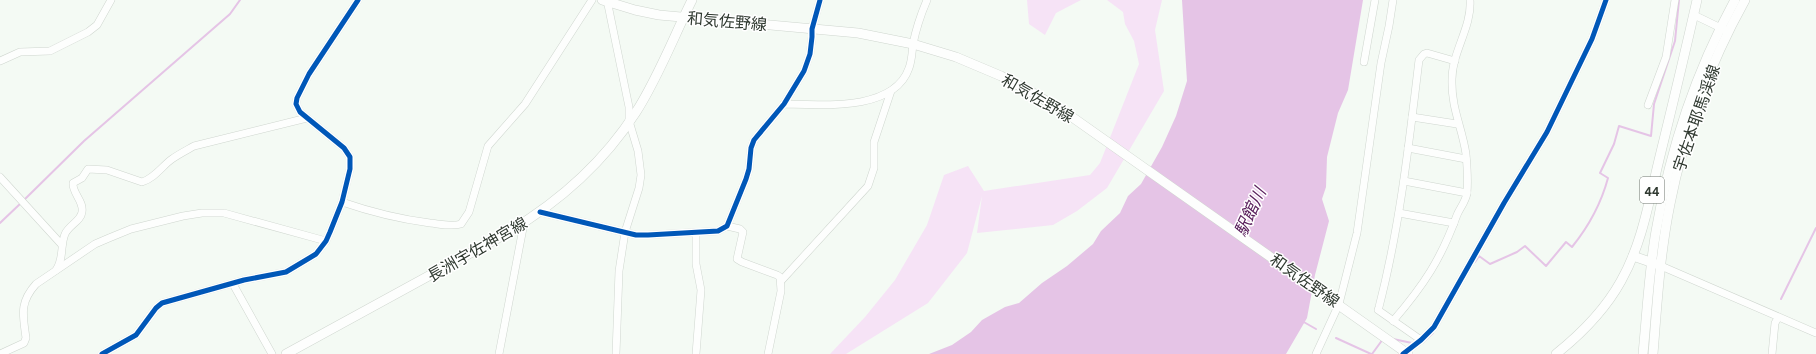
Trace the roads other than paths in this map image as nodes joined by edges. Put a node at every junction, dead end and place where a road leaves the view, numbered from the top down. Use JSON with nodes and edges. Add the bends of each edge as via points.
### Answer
{"nodes":[{"id":1,"x":111,"y":0,"type":"edge"},
{"id":2,"x":358,"y":0,"type":"edge"},
{"id":3,"x":592,"y":0,"type":"edge"},
{"id":4,"x":692,"y":0,"type":"edge"},
{"id":5,"x":820,"y":0,"type":"edge"},
{"id":6,"x":927,"y":0,"type":"edge"},
{"id":7,"x":1375,"y":0,"type":"edge"},
{"id":8,"x":1393,"y":0,"type":"edge"},
{"id":9,"x":1470,"y":0,"type":"edge"},
{"id":10,"x":1606,"y":0,"type":"edge"},
{"id":11,"x":1675,"y":0,"type":"edge"},
{"id":12,"x":1697,"y":0,"type":"edge"},
{"id":13,"x":1736,"y":0,"type":"edge"},
{"id":14,"x":1745,"y":0,"type":"edge"},
{"id":15,"x":606,"y":1,"type":"edge"},
{"id":16,"x":1694,"y":15,"type":"junction"},
{"id":17,"x":684,"y":17,"type":"junction"},
{"id":18,"x":812,"y":29,"type":"junction"},
{"id":19,"x":1725,"y":30,"type":"junction"},
{"id":20,"x":913,"y":44,"type":"junction"},
{"id":21,"x":0,"y":61,"type":"edge"},
{"id":22,"x":1455,"y":61,"type":"junction"},
{"id":23,"x":1364,"y":62,"type":"dead end"},
{"id":24,"x":891,"y":91,"type":"junction"},
{"id":25,"x":784,"y":104,"type":"junction"},
{"id":26,"x":1648,"y":105,"type":"dead end"},
{"id":27,"x":1412,"y":117,"type":"junction"},
{"id":28,"x":307,"y":118,"type":"junction"},
{"id":29,"x":629,"y":121,"type":"junction"},
{"id":30,"x":1457,"y":124,"type":"junction"},
{"id":31,"x":1408,"y":148,"type":"junction"},
{"id":32,"x":1466,"y":159,"type":"junction"},
{"id":33,"x":0,"y":177,"type":"edge"},
{"id":34,"x":1404,"y":181,"type":"junction"},
{"id":35,"x":1467,"y":193,"type":"junction"},
{"id":36,"x":342,"y":202,"type":"junction"},
{"id":37,"x":540,"y":212,"type":"junction"},
{"id":38,"x":1399,"y":213,"type":"junction"},
{"id":39,"x":524,"y":223,"type":"junction"},
{"id":40,"x":1454,"y":223,"type":"junction"},
{"id":41,"x":727,"y":226,"type":"junction"},
{"id":42,"x":625,"y":232,"type":"junction"},
{"id":43,"x":696,"y":232,"type":"junction"},
{"id":44,"x":326,"y":241,"type":"junction"},
{"id":45,"x":62,"y":245,"type":"junction"},
{"id":46,"x":1633,"y":256,"type":"junction"},
{"id":47,"x":1652,"y":263,"type":"junction"},
{"id":48,"x":1661,"y":266,"type":"junction"},
{"id":49,"x":55,"y":271,"type":"junction"},
{"id":50,"x":781,"y":281,"type":"junction"},
{"id":51,"x":233,"y":284,"type":"junction"},
{"id":52,"x":1337,"y":303,"type":"junction"},
{"id":53,"x":1778,"y":318,"type":"junction"},
{"id":54,"x":1394,"y":321,"type":"junction"},
{"id":55,"x":1816,"y":333,"type":"edge"},
{"id":56,"x":1421,"y":340,"type":"junction"},
{"id":57,"x":1406,"y":353,"type":"edge"},
{"id":58,"x":0,"y":354,"type":"edge"},
{"id":59,"x":102,"y":354,"type":"edge"},
{"id":60,"x":272,"y":354,"type":"edge"},
{"id":61,"x":286,"y":354,"type":"edge"},
{"id":62,"x":499,"y":354,"type":"edge"},
{"id":63,"x":616,"y":354,"type":"edge"},
{"id":64,"x":696,"y":354,"type":"edge"},
{"id":65,"x":768,"y":354,"type":"edge"},
{"id":66,"x":1316,"y":354,"type":"edge"},
{"id":67,"x":1556,"y":354,"type":"edge"},
{"id":68,"x":1643,"y":354,"type":"edge"},
{"id":69,"x":1653,"y":354,"type":"edge"},
{"id":70,"x":1772,"y":354,"type":"edge"}],
"edges":[{"from":1,"to":21,"type":"street","via":[[97,25],[88,32],[50,51],[20,52]]},
{"from":2,"to":28,"type":"street","via":[[298,94],[297,108]]},
{"from":3,"to":36,"type":"street","via":[[525,104],[488,146],[469,212],[461,224],[449,226],[406,220],[373,213]]},
{"from":4,"to":17,"type":"main road","name":"長洲宇佐神宮線"},
{"from":5,"to":18,"type":"street"},
{"from":6,"to":20,"type":"street"},
{"from":7,"to":23,"type":"street"},
{"from":8,"to":52,"type":"street","via":[[1381,63],[1357,234]]},
{"from":9,"to":22,"type":"street"},
{"from":10,"to":56,"type":"street","via":[[1592,39],[1547,132],[1434,327]]},
{"from":11,"to":26,"type":"street","via":[[1666,57]]},
{"from":12,"to":16,"type":"main road","name":"宇佐本耶馬渓線","number":"44"},
{"from":13,"to":19,"type":"main road","name":"宇佐本耶馬渓線","number":"44"},
{"from":14,"to":19,"type":"main road","name":"宇佐本耶馬渓線","number":"44"},
{"from":15,"to":17,"type":"main road","name":"和気佐野線","via":[[649,13]]},
{"from":15,"to":29,"type":"street","via":[[629,107]]},
{"from":16,"to":19,"type":"street"},
{"from":16,"to":46,"type":"main road","name":"宇佐本耶馬渓線","number":"44","via":[[1648,209]]},
{"from":17,"to":18,"type":"main road","name":"和気佐野線"},
{"from":17,"to":29,"type":"main road","name":"長洲宇佐神宮線","via":[[648,91]]},
{"from":18,"to":20,"type":"main road","name":"和気佐野線","via":[[867,34]]},
{"from":18,"to":25,"type":"street","via":[[812,45],[804,71]]},
{"from":19,"to":47,"type":"main road","name":"宇佐本耶馬渓線","number":"44","via":[[1702,70],[1680,129],[1664,192]]},
{"from":19,"to":48,"type":"main road","name":"宇佐本耶馬渓線","number":"44","via":[[1684,147],[1670,204]]},
{"from":20,"to":24,"type":"street","via":[[909,69]]},
{"from":20,"to":52,"type":"main road","name":"和気佐野線","via":[[956,57],[1018,84],[1072,117]]},
{"from":22,"to":27,"type":"street","via":[[1427,54],[1421,57]]},
{"from":22,"to":30,"type":"street","via":[[1452,80]]},
{"from":24,"to":25,"type":"street","via":[[871,99],[845,104]]},
{"from":24,"to":50,"type":"street","via":[[874,142],[874,168],[868,186]]},
{"from":25,"to":41,"type":"street","via":[[754,140],[746,179]]},
{"from":27,"to":30,"type":"street"},
{"from":27,"to":31,"type":"street"},
{"from":28,"to":36,"type":"street","via":[[344,148],[350,157],[350,169]]},
{"from":28,"to":45,"type":"street","via":[[194,146],[142,182],[107,170],[88,169],[82,178],[73,183],[82,212],[66,232]]},
{"from":29,"to":37,"type":"main road","name":"長洲宇佐神宮線","via":[[592,166]]},
{"from":29,"to":42,"type":"street","via":[[638,151],[641,175]]},
{"from":30,"to":32,"type":"street"},
{"from":31,"to":32,"type":"street"},
{"from":31,"to":34,"type":"street"},
{"from":32,"to":35,"type":"street"},
{"from":33,"to":45,"type":"street"},
{"from":34,"to":35,"type":"street"},
{"from":34,"to":38,"type":"street"},
{"from":35,"to":40,"type":"street"},
{"from":36,"to":44,"type":"street"},
{"from":37,"to":39,"type":"main road","name":"長洲宇佐神宮線"},
{"from":37,"to":42,"type":"street"},
{"from":38,"to":40,"type":"street"},
{"from":38,"to":54,"type":"street","via":[[1378,310]]},
{"from":39,"to":61,"type":"main road","name":"長洲宇佐神宮線"},
{"from":39,"to":62,"type":"street"},
{"from":40,"to":54,"type":"street","via":[[1430,274]]},
{"from":41,"to":43,"type":"street","via":[[718,231]]},
{"from":41,"to":50,"type":"street","via":[[743,232],[737,259],[777,275]]},
{"from":42,"to":43,"type":"street","via":[[648,235]]},
{"from":42,"to":63,"type":"street","via":[[619,271]]},
{"from":43,"to":64,"type":"street","via":[[696,264],[701,290]]},
{"from":44,"to":49,"type":"street","via":[[224,213],[202,213],[159,221],[109,238],[95,244]]},
{"from":44,"to":51,"type":"street","via":[[316,254],[286,272]]},
{"from":45,"to":49,"type":"street","via":[[61,258]]},
{"from":46,"to":47,"type":"main road"},
{"from":46,"to":67,"type":"main road","name":"宇佐本耶馬渓線","number":"44","via":[[1605,304]]},
{"from":47,"to":48,"type":"main road"},
{"from":47,"to":68,"type":"main road","name":"宇佐本耶馬渓線","number":"44"},
{"from":48,"to":53,"type":"street"},
{"from":48,"to":69,"type":"main road","name":"宇佐本耶馬渓線","number":"44"},
{"from":49,"to":58,"type":"street","via":[[36,284],[25,298],[24,343]]},
{"from":50,"to":65,"type":"street"},
{"from":51,"to":59,"type":"street","via":[[162,303],[136,336]]},
{"from":51,"to":60,"type":"street"},
{"from":52,"to":57,"type":"main road","name":"和気佐野線"},
{"from":52,"to":66,"type":"street"},
{"from":53,"to":55,"type":"street"},
{"from":53,"to":70,"type":"street","via":[[1775,323]]},
{"from":54,"to":56,"type":"street"},
{"from":56,"to":57,"type":"street"}]}
